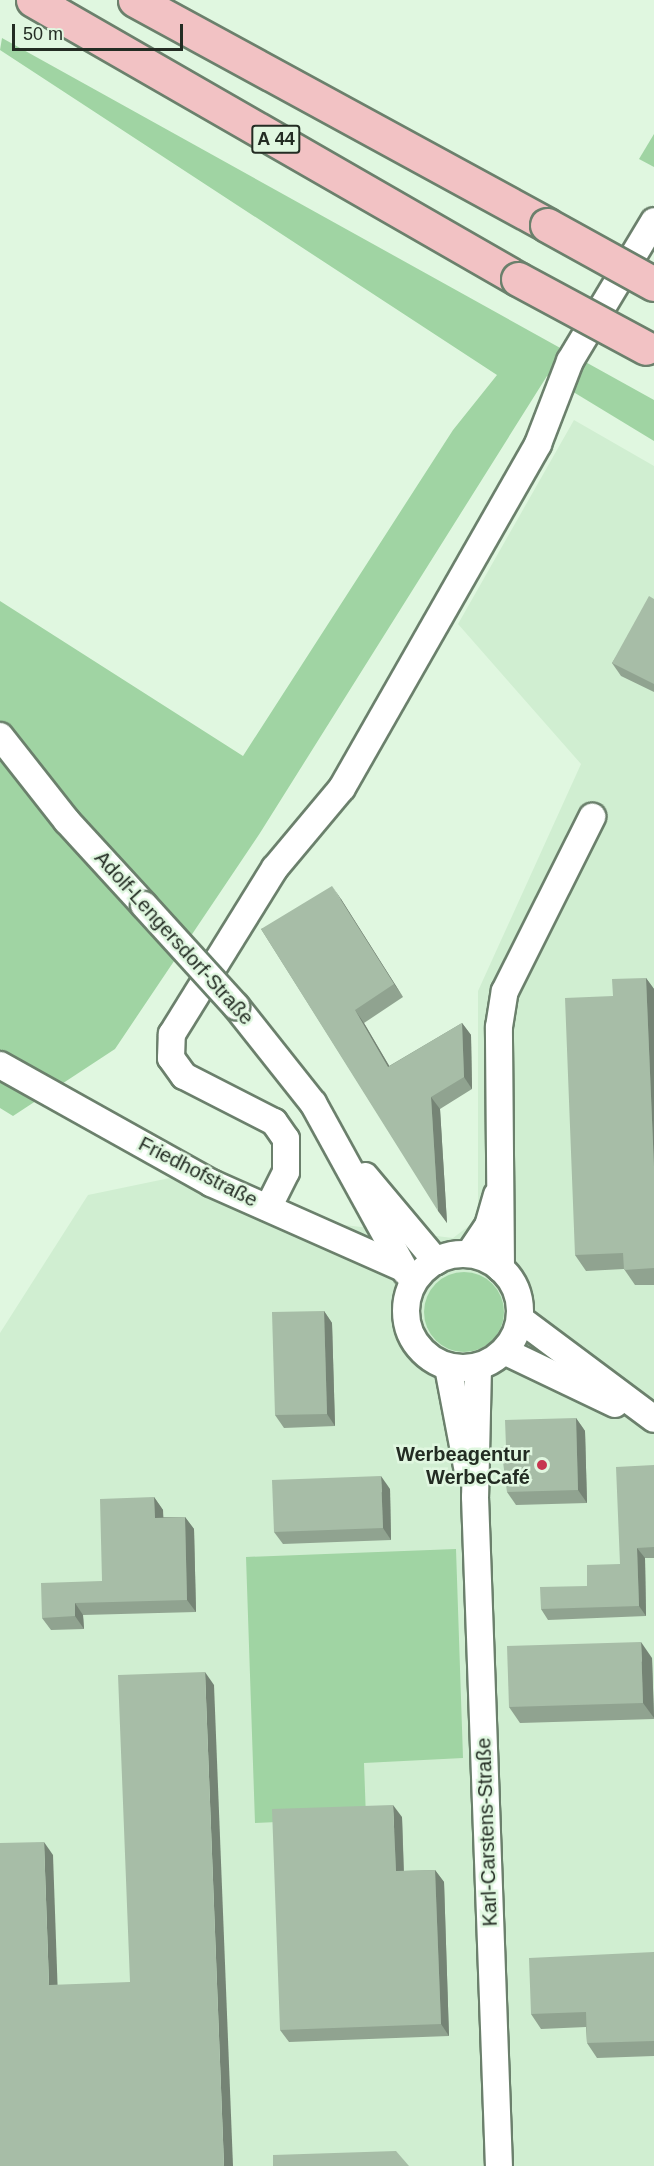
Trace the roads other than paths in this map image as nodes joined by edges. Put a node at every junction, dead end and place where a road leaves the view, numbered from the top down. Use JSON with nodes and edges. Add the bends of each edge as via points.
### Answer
{"nodes":[{"id":1,"x":33,"y":0,"type":"edge"},
{"id":2,"x":135,"y":0,"type":"edge"},
{"id":3,"x":654,"y":221,"type":"edge"},
{"id":4,"x":654,"y":284,"type":"edge"},
{"id":5,"x":650,"y":351,"type":"edge"},
{"id":6,"x":0,"y":736,"type":"edge"},
{"id":7,"x":592,"y":817,"type":"dead end"},
{"id":8,"x":0,"y":1065,"type":"edge"},
{"id":9,"x":339,"y":1147,"type":"junction"},
{"id":10,"x":503,"y":1172,"type":"junction"},
{"id":11,"x":268,"y":1208,"type":"junction"},
{"id":12,"x":469,"y":1254,"type":"junction"},
{"id":13,"x":436,"y":1261,"type":"junction"},
{"id":14,"x":501,"y":1269,"type":"junction"},
{"id":15,"x":408,"y":1275,"type":"junction"},
{"id":16,"x":520,"y":1319,"type":"junction"},
{"id":17,"x":504,"y":1351,"type":"junction"},
{"id":18,"x":448,"y":1367,"type":"junction"},
{"id":19,"x":478,"y":1367,"type":"junction"},
{"id":20,"x":654,"y":1420,"type":"edge"},
{"id":21,"x":475,"y":1497,"type":"junction"},
{"id":22,"x":499,"y":2166,"type":"edge"}],
"edges":[{"from":1,"to":5,"type":"highway","number":"A 44","bridge":true},
{"from":2,"to":4,"type":"highway","number":"A 44","bridge":true},
{"from":3,"to":11,"type":"street","via":[[570,361],[538,444],[342,788],[275,868],[172,1034],[171,1058],[184,1076],[274,1122],[286,1139],[286,1172]]},
{"from":6,"to":9,"type":"street","name":"Adolf-Lengersdorf-Straße","bridge":true,"via":[[67,821],[236,1006],[313,1103]]},
{"from":7,"to":10,"type":"street","via":[[504,991],[499,1027]]},
{"from":8,"to":11,"type":"street","name":"Friedhofstraße"},
{"from":9,"to":13,"type":"street","name":"Adolf-Lengersdorf-Straße"},
{"from":9,"to":15,"type":"street","name":"Adolf-Lengersdorf-Straße"},
{"from":10,"to":12,"type":"street","via":[[488,1226]]},
{"from":10,"to":14,"type":"street"},
{"from":11,"to":15,"type":"street","name":"Friedhofstraße"},
{"from":12,"to":13,"type":"street"},
{"from":12,"to":14,"type":"street"},
{"from":13,"to":15,"type":"street"},
{"from":14,"to":16,"type":"street","via":[[517,1292]]},
{"from":15,"to":18,"type":"street","via":[[406,1316],[410,1333],[419,1348]]},
{"from":16,"to":17,"type":"street"},
{"from":16,"to":20,"type":"street"},
{"from":17,"to":19,"type":"street"},
{"from":17,"to":20,"type":"street"},
{"from":18,"to":19,"type":"street"},
{"from":18,"to":21,"type":"street","name":"Karl-Carstens-Straße"},
{"from":19,"to":21,"type":"street","name":"Karl-Carstens-Straße"},
{"from":21,"to":22,"type":"street","name":"Karl-Carstens-Straße"}]}
